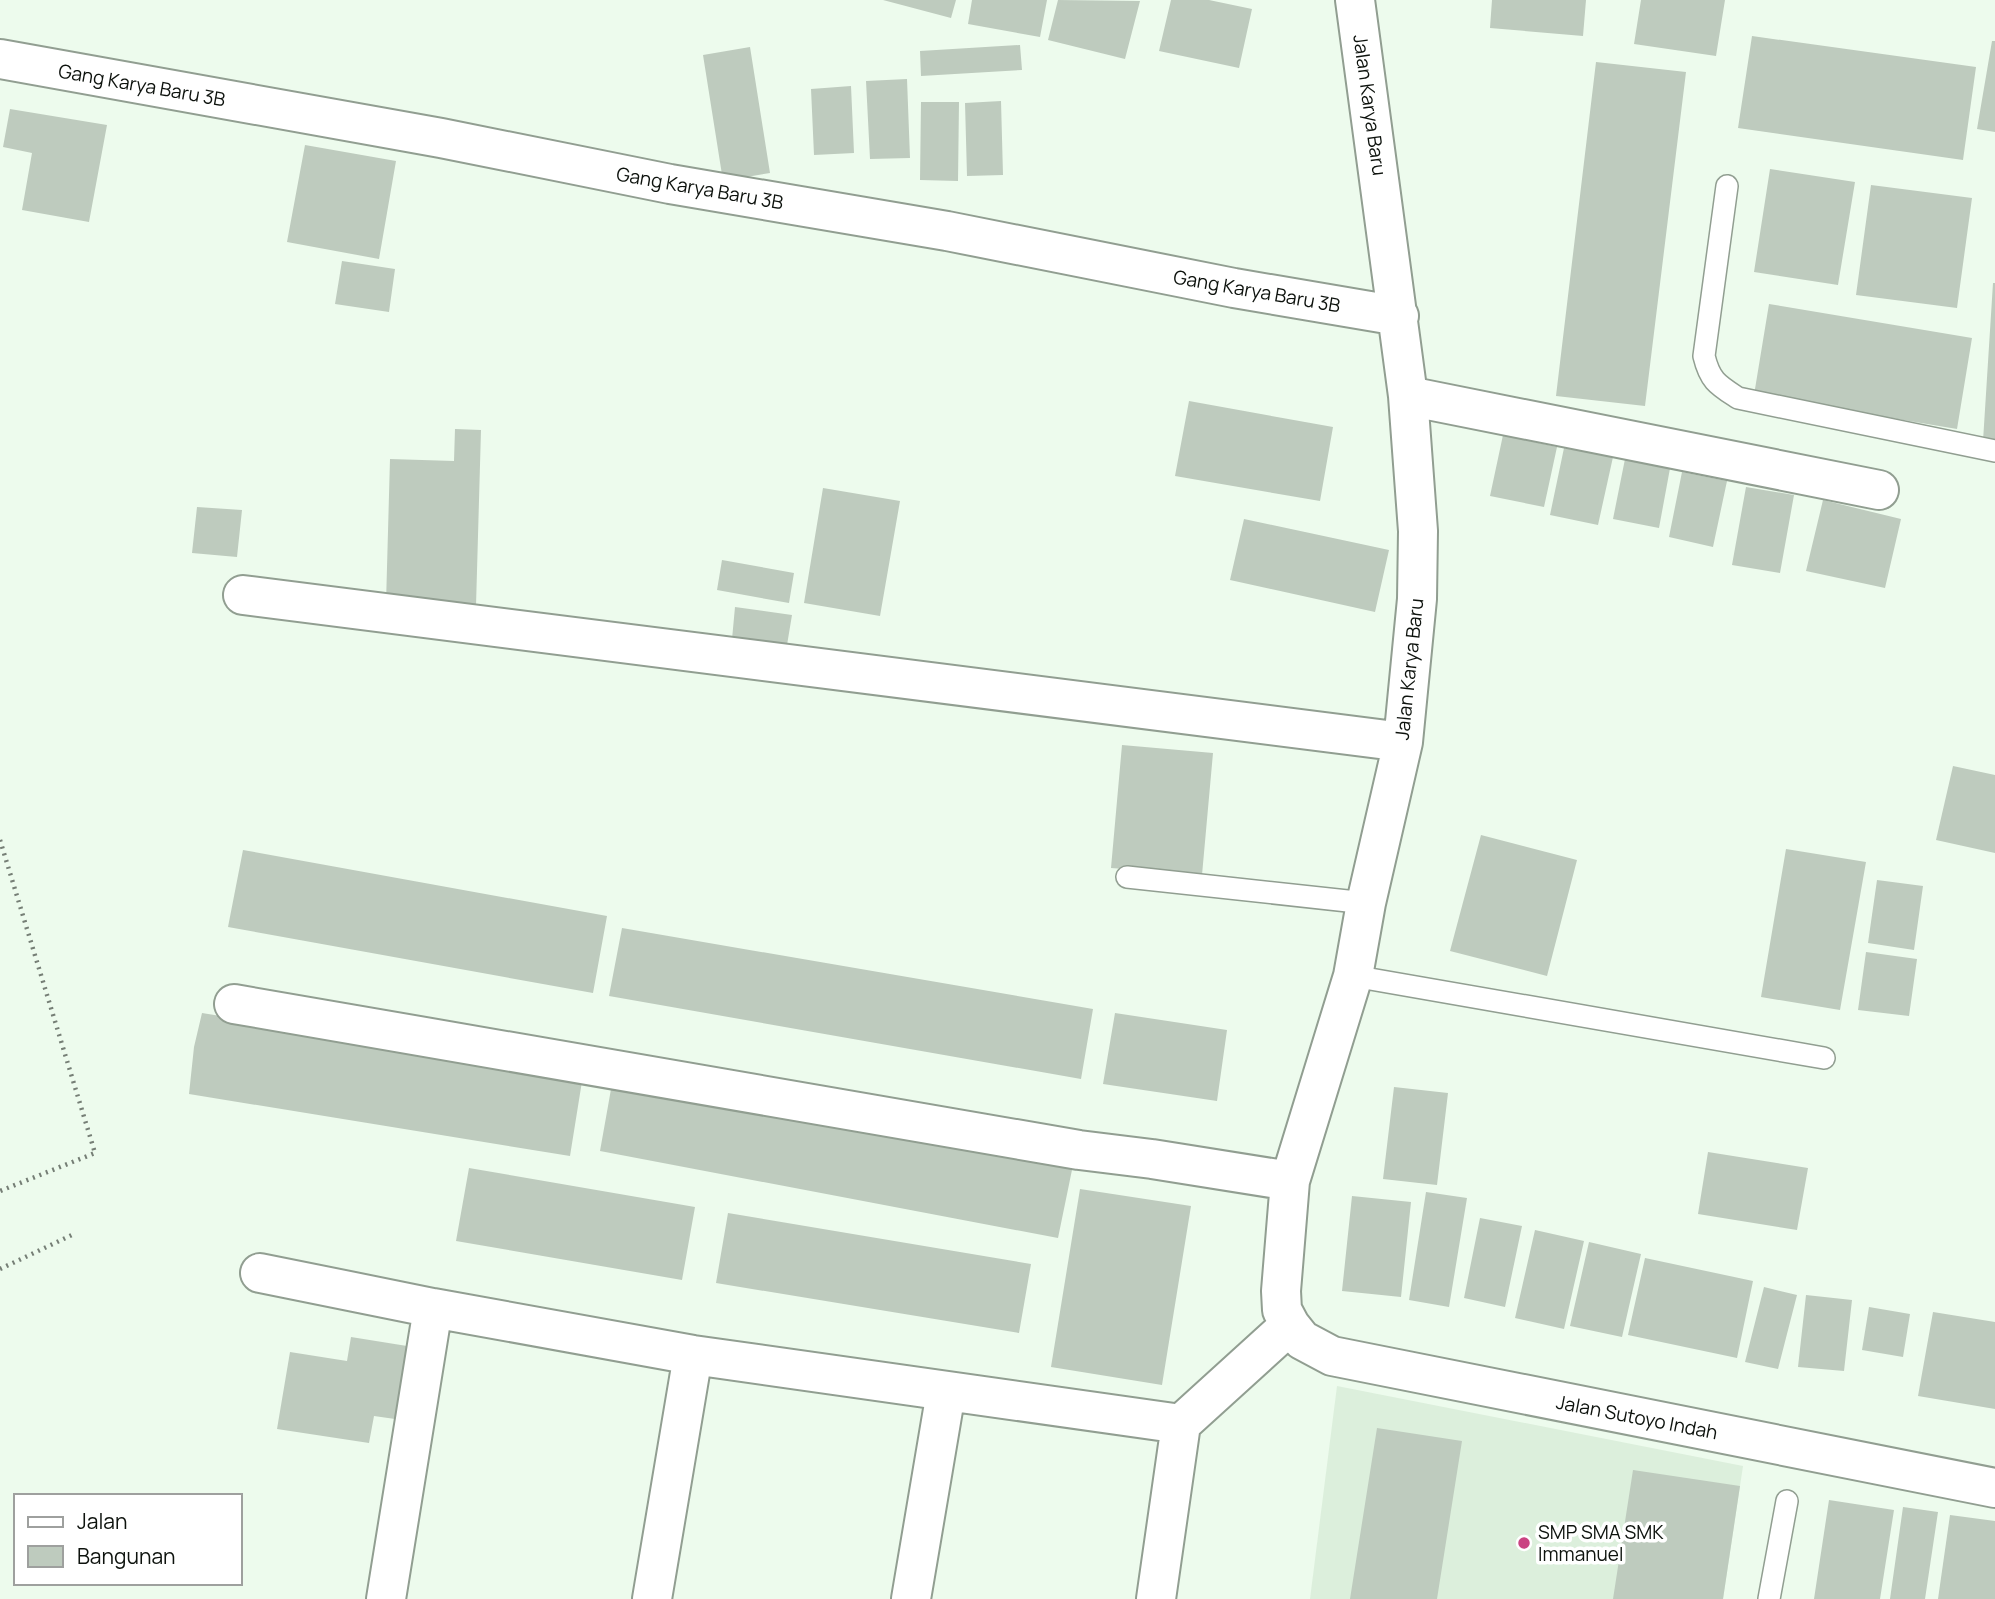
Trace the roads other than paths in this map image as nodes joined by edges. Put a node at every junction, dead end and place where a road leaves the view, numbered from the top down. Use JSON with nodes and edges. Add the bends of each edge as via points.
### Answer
{"nodes":[{"id":1,"x":1355,"y":0,"type":"edge"},
{"id":2,"x":0,"y":59,"type":"edge"},
{"id":3,"x":1727,"y":186,"type":"dead end"},
{"id":4,"x":1399,"y":316,"type":"junction"},
{"id":5,"x":1409,"y":396,"type":"junction"},
{"id":6,"x":1995,"y":451,"type":"edge"},
{"id":7,"x":1878,"y":490,"type":"dead end"},
{"id":8,"x":243,"y":595,"type":"dead end"},
{"id":9,"x":1403,"y":743,"type":"junction"},
{"id":10,"x":1127,"y":877,"type":"dead end"},
{"id":11,"x":1366,"y":903,"type":"junction"},
{"id":12,"x":1353,"y":976,"type":"junction"},
{"id":13,"x":234,"y":1004,"type":"dead end"},
{"id":14,"x":1824,"y":1058,"type":"dead end"},
{"id":15,"x":1290,"y":1181,"type":"junction"},
{"id":16,"x":260,"y":1273,"type":"dead end"},
{"id":17,"x":433,"y":1308,"type":"junction"},
{"id":18,"x":1290,"y":1325,"type":"junction"},
{"id":19,"x":693,"y":1355,"type":"junction"},
{"id":20,"x":946,"y":1392,"type":"junction"},
{"id":21,"x":1181,"y":1424,"type":"junction"},
{"id":22,"x":1995,"y":1488,"type":"edge"},
{"id":23,"x":1787,"y":1501,"type":"dead end"},
{"id":24,"x":386,"y":1599,"type":"edge"},
{"id":25,"x":652,"y":1599,"type":"edge"},
{"id":26,"x":911,"y":1599,"type":"edge"},
{"id":27,"x":1156,"y":1599,"type":"edge"},
{"id":28,"x":1769,"y":1599,"type":"edge"}],
"edges":[{"from":1,"to":4,"type":"street","name":"Jalan Karya Baru"},
{"from":2,"to":4,"type":"street","name":"Gang Karya Baru 3B"},
{"from":3,"to":6,"type":"lane","via":[[1704,356],[1708,373],[1717,384],[1738,398]]},
{"from":4,"to":5,"type":"street","name":"Jalan Karya Baru"},
{"from":5,"to":7,"type":"street"},
{"from":5,"to":9,"type":"street","name":"Jalan Karya Baru","via":[[1418,599]]},
{"from":8,"to":9,"type":"street"},
{"from":9,"to":11,"type":"street","name":"Jalan Karya Baru"},
{"from":10,"to":11,"type":"lane"},
{"from":11,"to":12,"type":"street","name":"Jalan Karya Baru"},
{"from":12,"to":14,"type":"lane"},
{"from":12,"to":15,"type":"street","name":"Jalan Karya Baru"},
{"from":13,"to":15,"type":"street","via":[[1065,1148]]},
{"from":15,"to":18,"type":"street","name":"Jalan Karya Baru","via":[[1281,1291],[1282,1310]]},
{"from":16,"to":17,"type":"street"},
{"from":17,"to":19,"type":"street"},
{"from":17,"to":24,"type":"street"},
{"from":18,"to":21,"type":"street"},
{"from":18,"to":22,"type":"street","name":"Jalan Sutoyo Indah","via":[[1302,1340],[1332,1356]]},
{"from":19,"to":20,"type":"street"},
{"from":19,"to":25,"type":"street"},
{"from":20,"to":21,"type":"street"},
{"from":20,"to":26,"type":"street"},
{"from":21,"to":27,"type":"street"},
{"from":23,"to":28,"type":"lane"}]}
